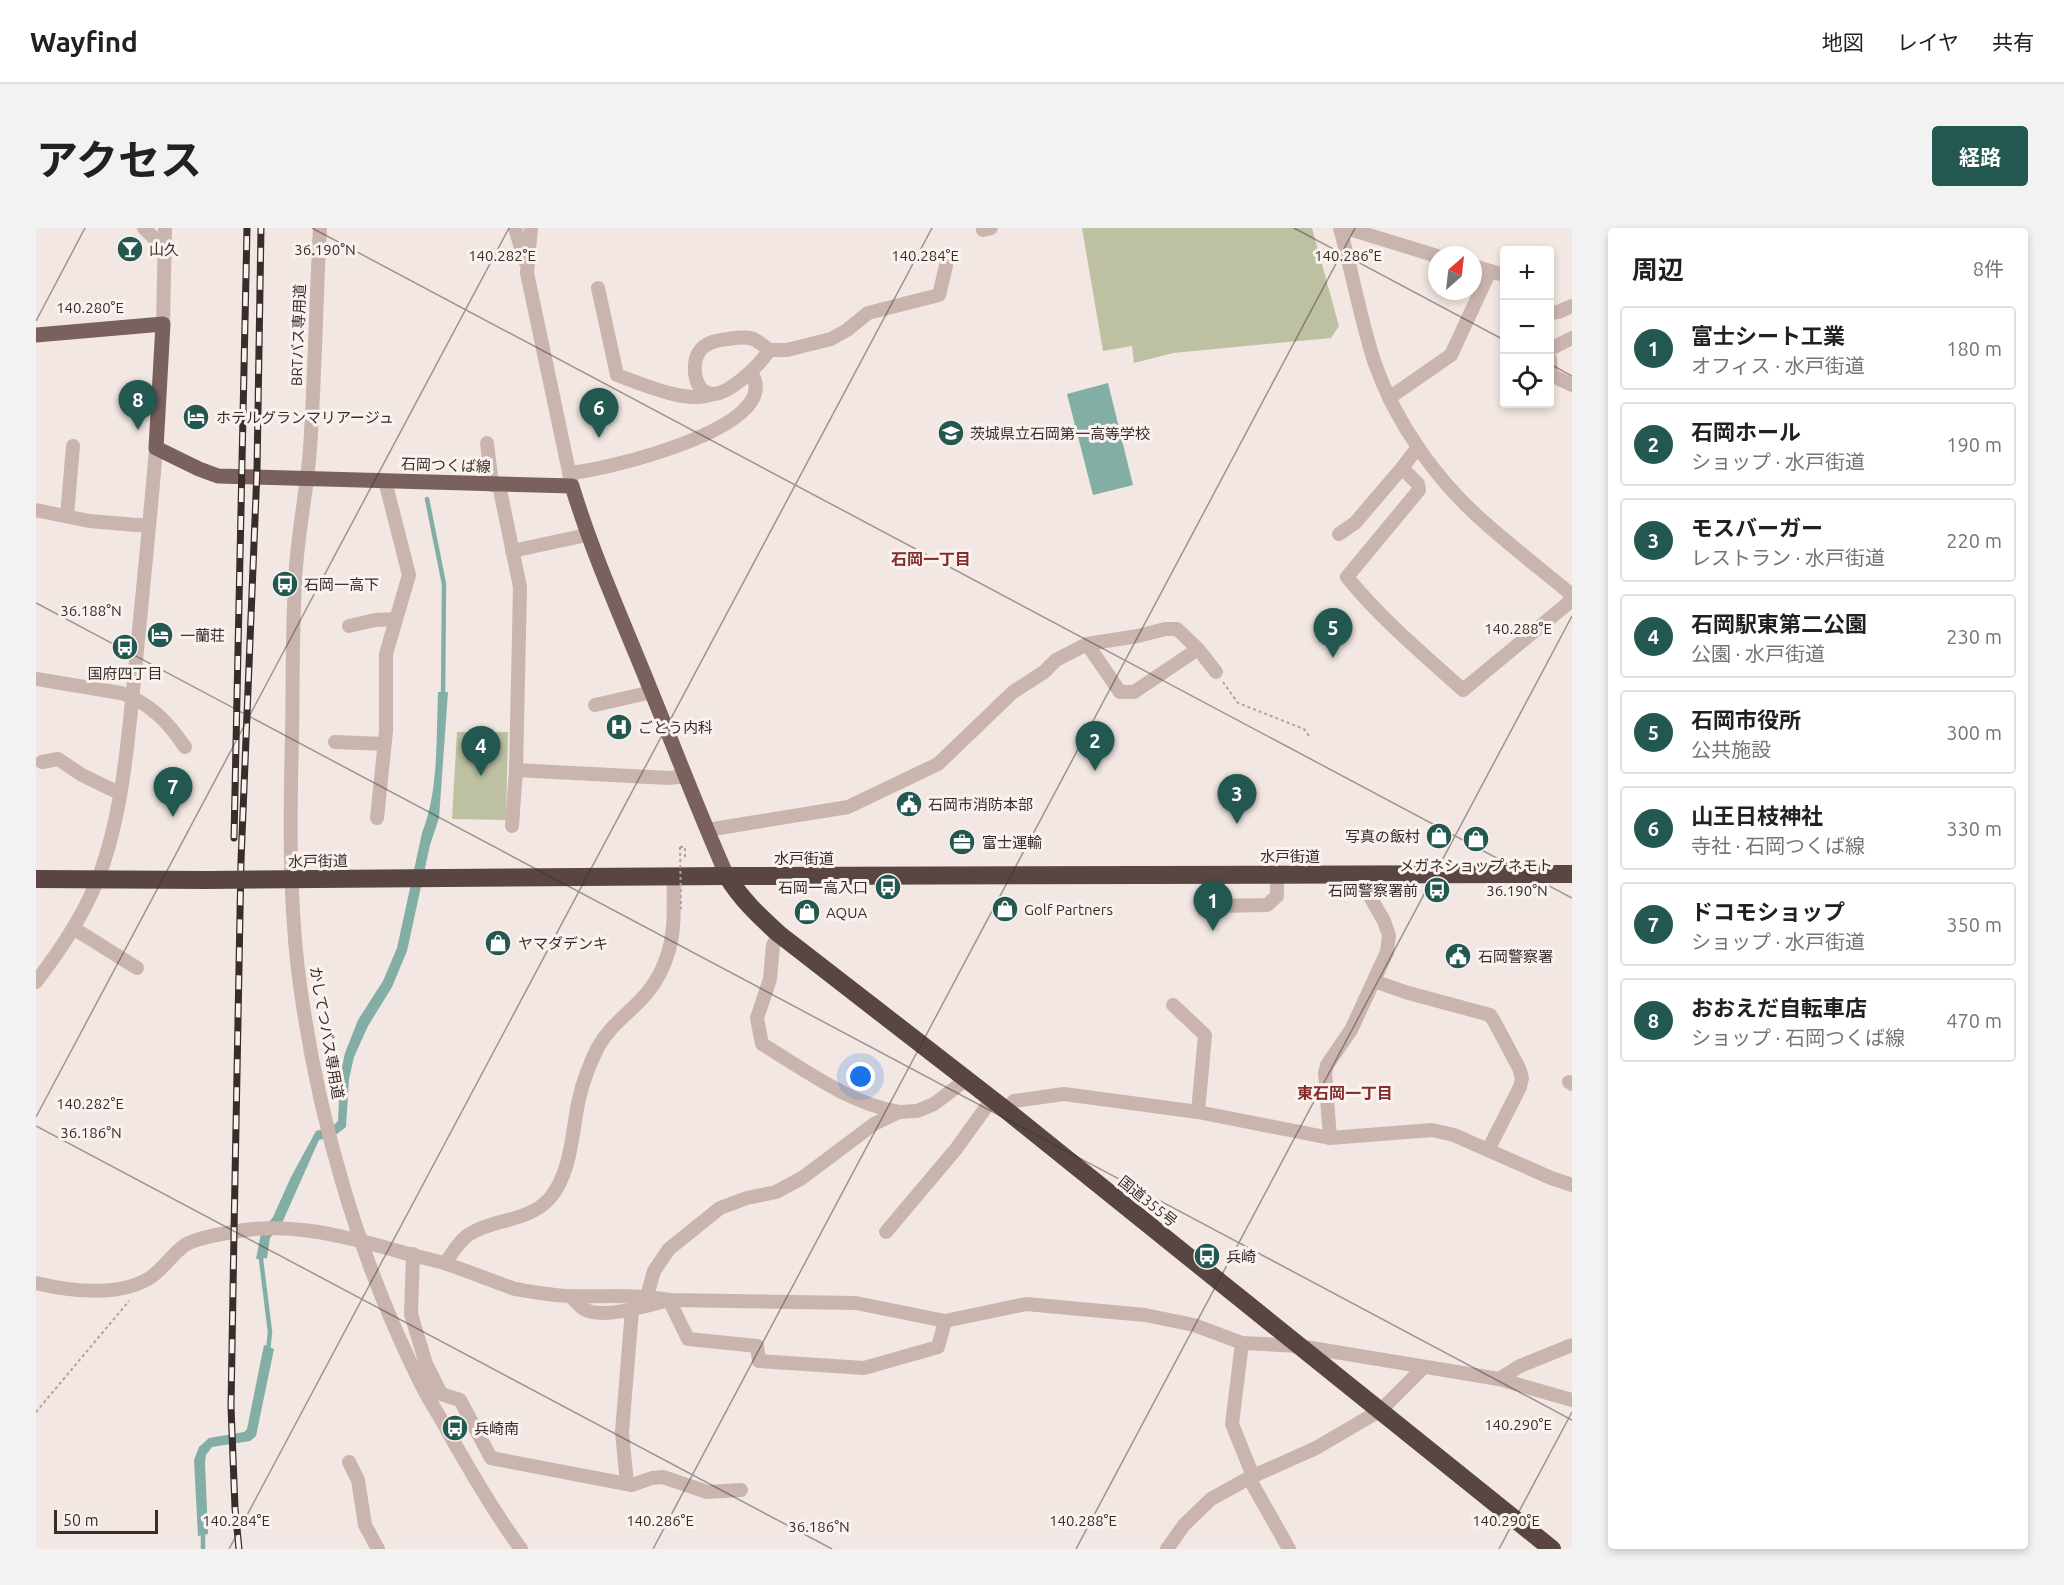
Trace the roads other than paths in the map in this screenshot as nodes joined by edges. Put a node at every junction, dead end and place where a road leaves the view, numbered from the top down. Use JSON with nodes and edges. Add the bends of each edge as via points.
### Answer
{"nodes":[{"id":1,"x":144,"y":228,"type":"edge"},
{"id":2,"x":165,"y":228,"type":"edge"},
{"id":3,"x":320,"y":228,"type":"edge"},
{"id":4,"x":515,"y":228,"type":"edge"},
{"id":5,"x":531,"y":228,"type":"edge"},
{"id":6,"x":1340,"y":228,"type":"edge"},
{"id":7,"x":1346,"y":228,"type":"edge"},
{"id":8,"x":165,"y":249,"type":"junction"},
{"id":9,"x":1428,"y":253,"type":"edge"},
{"id":10,"x":946,"y":266,"type":"dead end"},
{"id":11,"x":527,"y":268,"type":"junction"},
{"id":12,"x":1482,"y":269,"type":"edge"},
{"id":13,"x":1490,"y":271,"type":"junction"},
{"id":14,"x":1500,"y":274,"type":"edge"},
{"id":15,"x":598,"y":288,"type":"dead end"},
{"id":16,"x":1572,"y":306,"type":"edge"},
{"id":17,"x":1554,"y":312,"type":"edge"},
{"id":18,"x":163,"y":324,"type":"junction"},
{"id":19,"x":36,"y":335,"type":"edge"},
{"id":20,"x":1572,"y":338,"type":"edge"},
{"id":21,"x":1554,"y":347,"type":"edge"},
{"id":22,"x":769,"y":350,"type":"junction"},
{"id":23,"x":751,"y":373,"type":"junction"},
{"id":24,"x":1554,"y":376,"type":"edge"},
{"id":25,"x":1572,"y":385,"type":"edge"},
{"id":26,"x":712,"y":394,"type":"junction"},
{"id":27,"x":1389,"y":398,"type":"junction"},
{"id":28,"x":487,"y":443,"type":"dead end"},
{"id":29,"x":73,"y":446,"type":"dead end"},
{"id":30,"x":1418,"y":447,"type":"junction"},
{"id":31,"x":156,"y":448,"type":"junction"},
{"id":32,"x":1402,"y":468,"type":"junction"},
{"id":33,"x":306,"y":478,"type":"junction"},
{"id":34,"x":570,"y":479,"type":"junction"},
{"id":35,"x":385,"y":481,"type":"junction"},
{"id":36,"x":495,"y":485,"type":"junction"},
{"id":37,"x":36,"y":510,"type":"edge"},
{"id":38,"x":67,"y":516,"type":"junction"},
{"id":39,"x":149,"y":526,"type":"junction"},
{"id":40,"x":1339,"y":534,"type":"dead end"},
{"id":41,"x":587,"y":535,"type":"junction"},
{"id":42,"x":512,"y":551,"type":"junction"},
{"id":43,"x":1572,"y":596,"type":"edge"},
{"id":44,"x":396,"y":619,"type":"junction"},
{"id":45,"x":349,"y":626,"type":"dead end"},
{"id":46,"x":1087,"y":644,"type":"junction"},
{"id":47,"x":1198,"y":649,"type":"junction"},
{"id":48,"x":1216,"y":672,"type":"road end"},
{"id":49,"x":36,"y":679,"type":"edge"},
{"id":50,"x":652,"y":692,"type":"junction"},
{"id":51,"x":132,"y":697,"type":"junction"},
{"id":52,"x":595,"y":705,"type":"dead end"},
{"id":53,"x":335,"y":742,"type":"dead end"},
{"id":54,"x":384,"y":744,"type":"junction"},
{"id":55,"x":185,"y":747,"type":"dead end"},
{"id":56,"x":42,"y":762,"type":"dead end"},
{"id":57,"x":516,"y":770,"type":"junction"},
{"id":58,"x":684,"y":776,"type":"junction"},
{"id":59,"x":120,"y":793,"type":"junction"},
{"id":60,"x":377,"y":818,"type":"dead end"},
{"id":61,"x":512,"y":826,"type":"dead end"},
{"id":62,"x":707,"y":830,"type":"junction"},
{"id":63,"x":1277,"y":873,"type":"junction"},
{"id":64,"x":1366,"y":873,"type":"junction"},
{"id":65,"x":1218,"y":874,"type":"junction"},
{"id":66,"x":1572,"y":874,"type":"edge"},
{"id":67,"x":674,"y":876,"type":"junction"},
{"id":68,"x":728,"y":876,"type":"junction"},
{"id":69,"x":36,"y":879,"type":"edge"},
{"id":70,"x":98,"y":879,"type":"junction"},
{"id":71,"x":73,"y":928,"type":"junction"},
{"id":72,"x":779,"y":934,"type":"junction"},
{"id":73,"x":136,"y":968,"type":"dead end"},
{"id":74,"x":1374,"y":981,"type":"junction"},
{"id":75,"x":36,"y":982,"type":"edge"},
{"id":76,"x":1173,"y":1005,"type":"dead end"},
{"id":77,"x":967,"y":1079,"type":"junction"},
{"id":78,"x":999,"y":1104,"type":"junction"},
{"id":79,"x":899,"y":1112,"type":"junction"},
{"id":80,"x":1198,"y":1112,"type":"junction"},
{"id":81,"x":1330,"y":1138,"type":"junction"},
{"id":82,"x":1488,"y":1150,"type":"junction"},
{"id":83,"x":1572,"y":1185,"type":"edge"},
{"id":84,"x":886,"y":1232,"type":"dead end"},
{"id":85,"x":362,"y":1240,"type":"junction"},
{"id":86,"x":412,"y":1254,"type":"junction"},
{"id":87,"x":445,"y":1263,"type":"junction"},
{"id":88,"x":36,"y":1282,"type":"edge"},
{"id":89,"x":570,"y":1296,"type":"junction"},
{"id":90,"x":646,"y":1296,"type":"junction"},
{"id":91,"x":669,"y":1300,"type":"junction"},
{"id":92,"x":632,"y":1310,"type":"junction"},
{"id":93,"x":945,"y":1321,"type":"junction"},
{"id":94,"x":1242,"y":1343,"type":"junction"},
{"id":95,"x":1572,"y":1345,"type":"edge"},
{"id":96,"x":1299,"y":1346,"type":"junction"},
{"id":97,"x":1424,"y":1367,"type":"junction"},
{"id":98,"x":1499,"y":1379,"type":"junction"},
{"id":99,"x":1572,"y":1400,"type":"edge"},
{"id":100,"x":1381,"y":1410,"type":"junction"},
{"id":101,"x":349,"y":1462,"type":"dead end"},
{"id":102,"x":1251,"y":1477,"type":"junction"},
{"id":103,"x":627,"y":1484,"type":"junction"},
{"id":104,"x":741,"y":1490,"type":"dead end"},
{"id":105,"x":1542,"y":1545,"type":"edge"},
{"id":106,"x":378,"y":1549,"type":"edge"},
{"id":107,"x":521,"y":1549,"type":"edge"},
{"id":108,"x":1167,"y":1549,"type":"edge"},
{"id":109,"x":1289,"y":1549,"type":"edge"}],
"edges":[{"from":1,"to":8,"type":"street"},
{"from":2,"to":8,"type":"street"},
{"from":3,"to":33,"type":"street","name":"BRTバス専用道"},
{"from":4,"to":11,"type":"street"},
{"from":5,"to":11,"type":"street"},
{"from":6,"to":27,"type":"street","via":[[1364,327]]},
{"from":7,"to":9,"type":"street"},
{"from":8,"to":18,"type":"street"},
{"from":10,"to":22,"type":"street","via":[[939,295],[868,313],[831,339],[787,350]]},
{"from":11,"to":34,"type":"street"},
{"from":12,"to":13,"type":"street"},
{"from":13,"to":14,"type":"street"},
{"from":13,"to":27,"type":"street","via":[[1451,355]]},
{"from":15,"to":26,"type":"street","via":[[617,375],[695,398]]},
{"from":16,"to":17,"type":"street"},
{"from":18,"to":19,"type":"main road"},
{"from":18,"to":31,"type":"main road"},
{"from":20,"to":21,"type":"street"},
{"from":22,"to":23,"type":"street"},
{"from":22,"to":26,"type":"street","via":[[748,336],[706,345],[695,365],[697,383]]},
{"from":23,"to":26,"type":"street"},
{"from":23,"to":34,"type":"street","via":[[753,400],[718,430]]},
{"from":24,"to":25,"type":"street"},
{"from":27,"to":30,"type":"street"},
{"from":28,"to":36,"type":"street"},
{"from":29,"to":38,"type":"street"},
{"from":30,"to":32,"type":"street"},
{"from":30,"to":43,"type":"street","via":[[1482,521]]},
{"from":31,"to":33,"type":"main road","name":"石岡つくば線","via":[[218,476]]},
{"from":31,"to":39,"type":"street"},
{"from":32,"to":40,"type":"street","via":[[1355,523]]},
{"from":32,"to":43,"type":"street","via":[[1419,490],[1347,577],[1463,690]]},
{"from":33,"to":35,"type":"main road","name":"石岡つくば線"},
{"from":33,"to":85,"type":"street","name":"かしてつバス専用道","via":[[294,596],[290,811],[296,942],[307,1025],[326,1118],[340,1177]]},
{"from":34,"to":36,"type":"main road","name":"石岡つくば線"},
{"from":34,"to":41,"type":"main road"},
{"from":35,"to":36,"type":"main road","name":"石岡つくば線"},
{"from":35,"to":44,"type":"street","via":[[409,575]]},
{"from":36,"to":42,"type":"street"},
{"from":37,"to":38,"type":"street"},
{"from":38,"to":39,"type":"street"},
{"from":39,"to":51,"type":"street"},
{"from":41,"to":42,"type":"street"},
{"from":41,"to":50,"type":"main road"},
{"from":42,"to":57,"type":"street","via":[[520,587]]},
{"from":44,"to":45,"type":"street"},
{"from":44,"to":54,"type":"street","via":[[386,654]]},
{"from":46,"to":47,"type":"street","via":[[1177,629]]},
{"from":46,"to":47,"type":"street","via":[[1120,692],[1134,692]]},
{"from":46,"to":62,"type":"street","via":[[1056,660],[1013,692],[938,764],[848,807]]},
{"from":47,"to":48,"type":"street"},
{"from":49,"to":51,"type":"street"},
{"from":50,"to":52,"type":"street"},
{"from":50,"to":58,"type":"main road"},
{"from":51,"to":55,"type":"street","via":[[159,714]]},
{"from":51,"to":59,"type":"street"},
{"from":53,"to":54,"type":"street"},
{"from":54,"to":60,"type":"street"},
{"from":56,"to":59,"type":"street","via":[[58,759]]},
{"from":57,"to":58,"type":"street"},
{"from":57,"to":61,"type":"street"},
{"from":58,"to":62,"type":"main road"},
{"from":59,"to":70,"type":"street"},
{"from":62,"to":68,"type":"main road"},
{"from":63,"to":64,"type":"highway","name":"水戸街道"},
{"from":63,"to":65,"type":"highway","name":"水戸街道"},
{"from":63,"to":65,"type":"street","via":[[1276,896],[1267,905],[1218,906]]},
{"from":64,"to":66,"type":"highway","name":"水戸街道"},
{"from":64,"to":74,"type":"street","via":[[1368,893],[1389,935],[1387,952]]},
{"from":65,"to":68,"type":"highway","name":"水戸街道"},
{"from":67,"to":68,"type":"highway","name":"水戸街道"},
{"from":67,"to":70,"type":"highway","name":"水戸街道","bridge":true},
{"from":67,"to":87,"type":"street","via":[[669,951],[647,993],[606,1034],[589,1069],[565,1168],[555,1192],[530,1213],[470,1234]]},
{"from":68,"to":72,"type":"highway","name":"国道355号","via":[[742,898]]},
{"from":69,"to":70,"type":"highway","name":"水戸街道"},
{"from":70,"to":71,"type":"street"},
{"from":71,"to":73,"type":"street"},
{"from":71,"to":75,"type":"street"},
{"from":72,"to":77,"type":"highway","name":"国道355号"},
{"from":72,"to":79,"type":"street","via":[[773,945],[770,979],[758,1018],[762,1044],[844,1094]]},
{"from":74,"to":81,"type":"street","via":[[1351,1030],[1327,1065]]},
{"from":74,"to":82,"type":"street","via":[[1490,1015],[1522,1078]]},
{"from":76,"to":80,"type":"street","via":[[1205,1035]]},
{"from":77,"to":78,"type":"highway","name":"国道355号"},
{"from":77,"to":79,"type":"street","via":[[934,1104],[917,1111]]},
{"from":78,"to":80,"type":"street","via":[[1064,1094]]},
{"from":78,"to":84,"type":"street"},
{"from":78,"to":96,"type":"highway","name":"国道355号"},
{"from":79,"to":90,"type":"street","via":[[874,1124],[802,1178],[776,1192],[747,1198],[713,1213],[669,1249],[654,1271]]},
{"from":80,"to":81,"type":"street"},
{"from":81,"to":82,"type":"street","via":[[1432,1130]]},
{"from":82,"to":83,"type":"street"},
{"from":85,"to":86,"type":"street"},
{"from":85,"to":88,"type":"street","via":[[281,1227],[259,1228],[186,1244],[149,1279],[114,1289],[52,1287]]},
{"from":85,"to":107,"type":"street","name":"かしてつバス専用道","via":[[422,1385],[484,1495]]},
{"from":86,"to":87,"type":"street"},
{"from":86,"to":103,"type":"street","via":[[411,1314],[426,1364],[441,1394],[460,1400],[491,1458]]},
{"from":87,"to":89,"type":"street","via":[[515,1289]]},
{"from":89,"to":90,"type":"street"},
{"from":89,"to":92,"type":"street","via":[[585,1310],[597,1313]]},
{"from":90,"to":91,"type":"street"},
{"from":91,"to":92,"type":"street"},
{"from":91,"to":93,"type":"street","via":[[856,1303]]},
{"from":91,"to":93,"type":"street","via":[[688,1339],[757,1346],[759,1361],[864,1368],[938,1347]]},
{"from":92,"to":103,"type":"street","via":[[622,1432]]},
{"from":93,"to":94,"type":"street","via":[[1026,1304],[1145,1315],[1194,1325]]},
{"from":94,"to":96,"type":"street"},
{"from":94,"to":102,"type":"street","via":[[1232,1424]]},
{"from":95,"to":98,"type":"street"},
{"from":96,"to":97,"type":"street"},
{"from":96,"to":100,"type":"highway","name":"国道355号"},
{"from":97,"to":98,"type":"street"},
{"from":97,"to":100,"type":"street"},
{"from":98,"to":99,"type":"street"},
{"from":100,"to":102,"type":"street","via":[[1316,1448]]},
{"from":100,"to":105,"type":"highway","name":"国道355号"},
{"from":101,"to":106,"type":"street","via":[[358,1480],[365,1525]]},
{"from":102,"to":108,"type":"street","via":[[1211,1499],[1184,1525]]},
{"from":102,"to":109,"type":"street"},
{"from":103,"to":104,"type":"street","via":[[663,1477],[707,1492]]}]}
